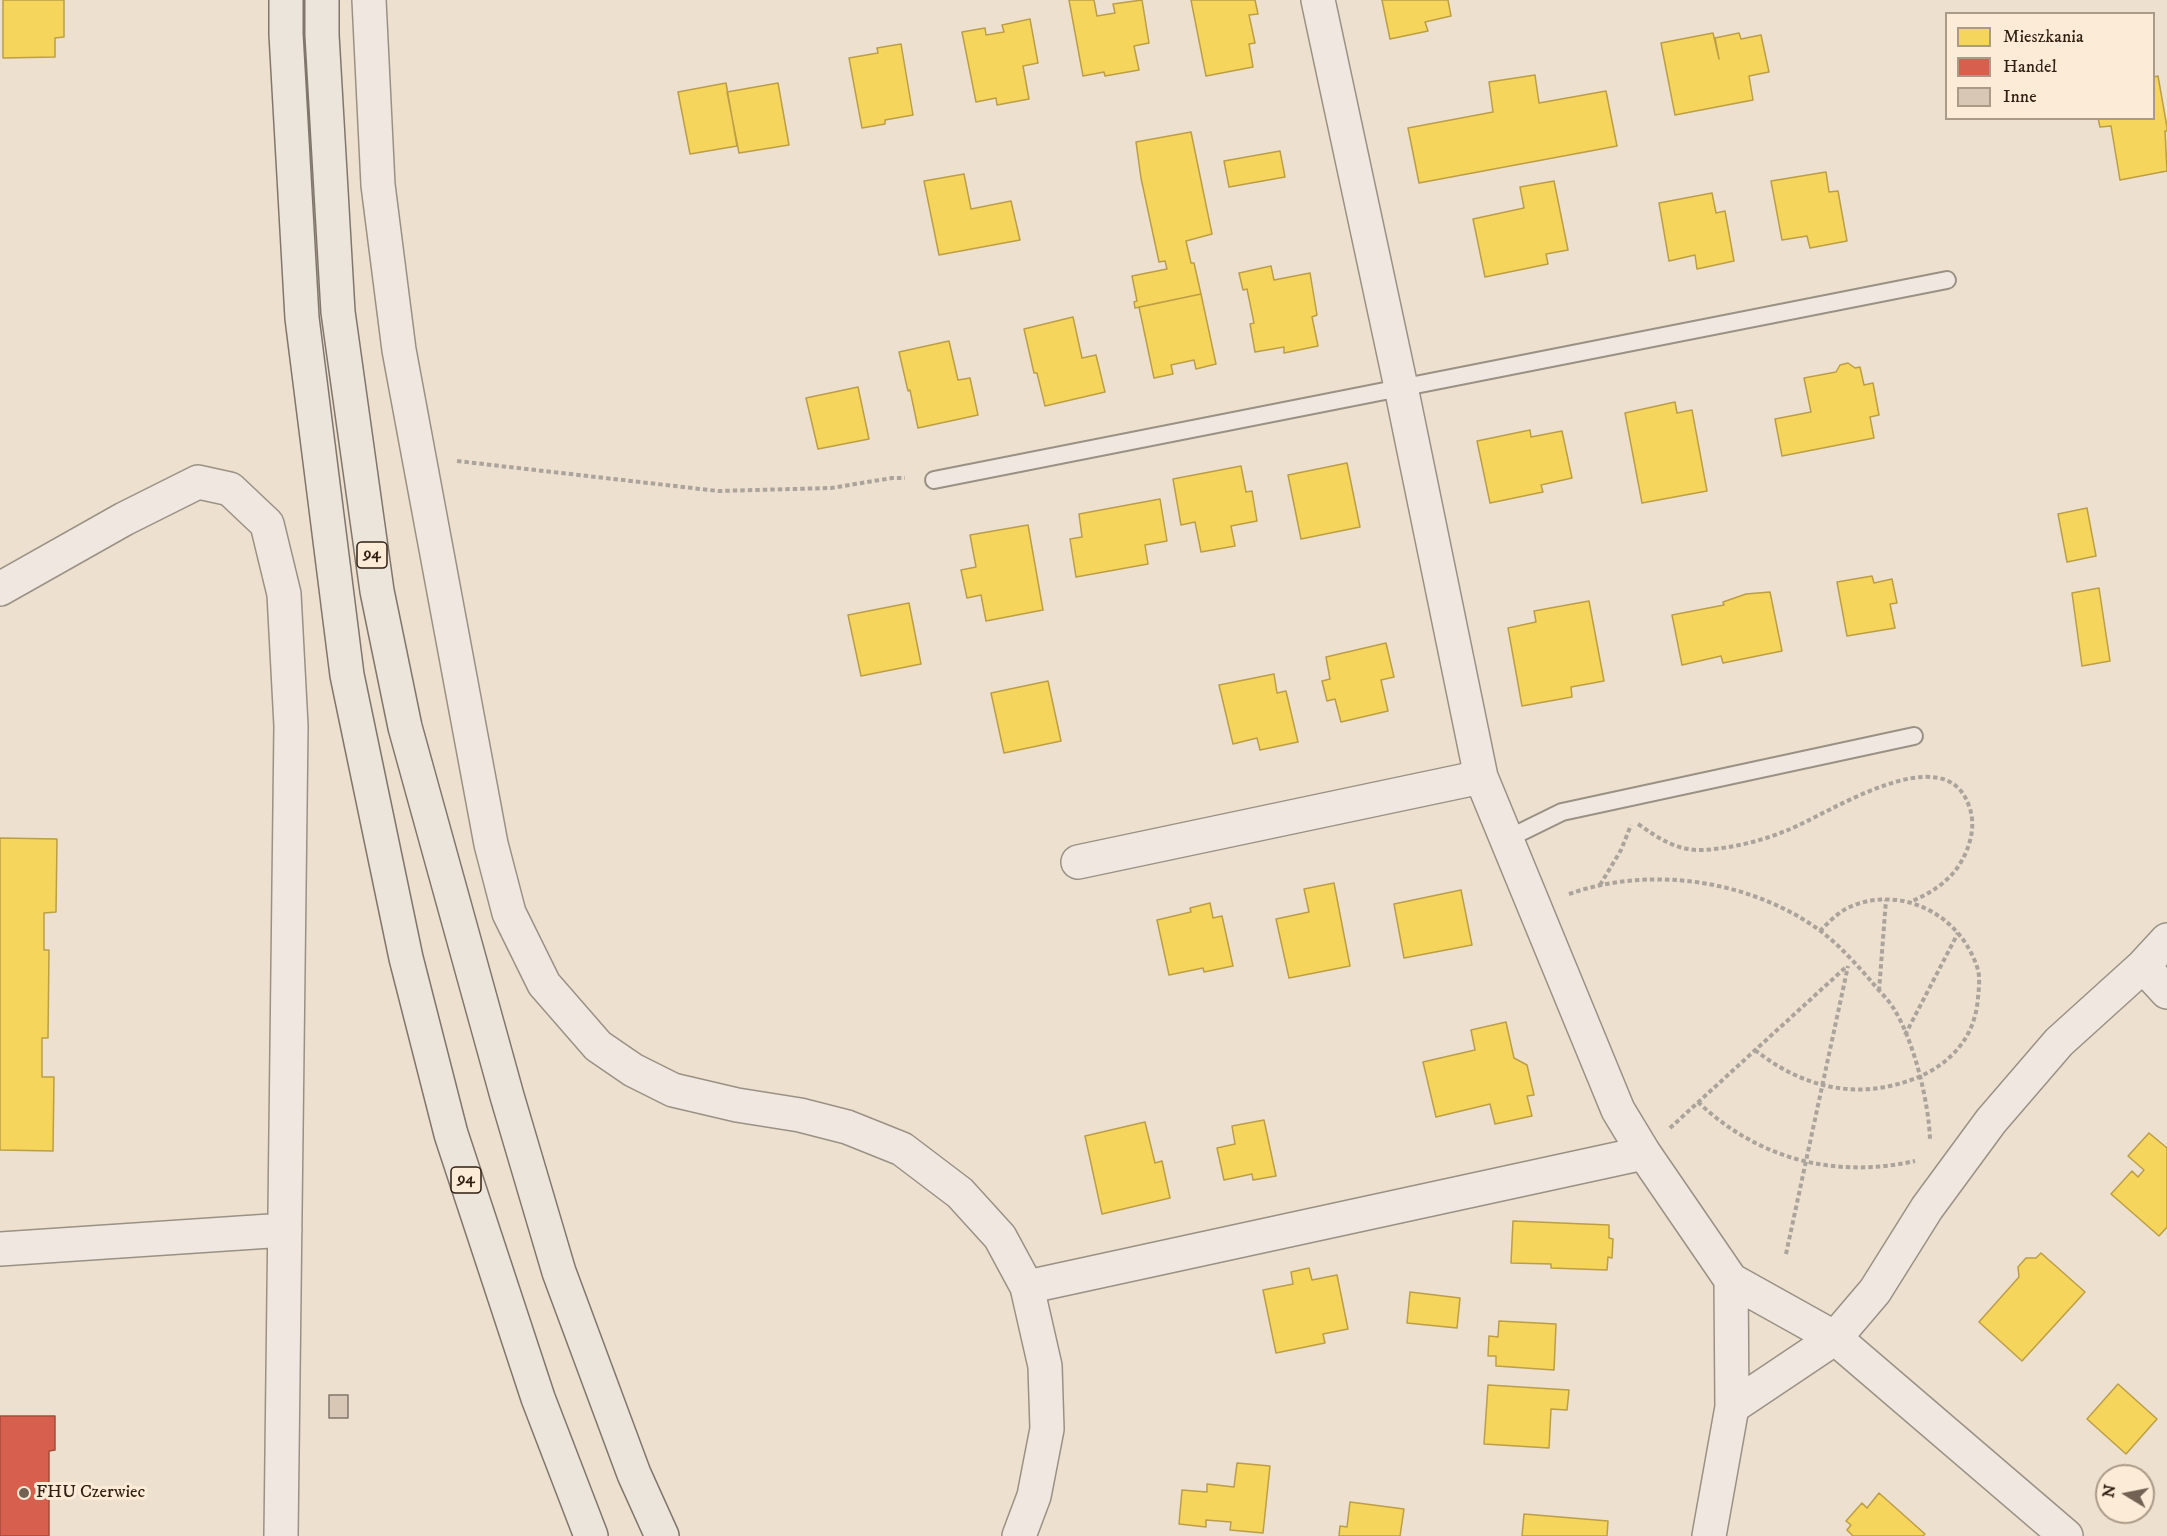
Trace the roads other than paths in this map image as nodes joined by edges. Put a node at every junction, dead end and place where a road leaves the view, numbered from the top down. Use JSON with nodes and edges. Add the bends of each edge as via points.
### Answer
{"nodes":[{"id":1,"x":286,"y":0,"type":"edge"},
{"id":2,"x":322,"y":0,"type":"edge"},
{"id":3,"x":369,"y":0,"type":"edge"},
{"id":4,"x":1318,"y":0,"type":"edge"},
{"id":5,"x":1947,"y":280,"type":"dead end"},
{"id":6,"x":1401,"y":387,"type":"junction"},
{"id":7,"x":934,"y":480,"type":"road end"},
{"id":8,"x":0,"y":589,"type":"edge"},
{"id":9,"x":1914,"y":736,"type":"dead end"},
{"id":10,"x":1481,"y":777,"type":"junction"},
{"id":11,"x":1507,"y":839,"type":"junction"},
{"id":12,"x":1078,"y":862,"type":"dead end"},
{"id":13,"x":2167,"y":940,"type":"edge"},
{"id":14,"x":2143,"y":966,"type":"junction"},
{"id":15,"x":2167,"y":992,"type":"edge"},
{"id":16,"x":1655,"y":1143,"type":"junction"},
{"id":17,"x":285,"y":1230,"type":"junction"},
{"id":18,"x":0,"y":1249,"type":"edge"},
{"id":19,"x":1731,"y":1280,"type":"junction"},
{"id":20,"x":1027,"y":1287,"type":"junction"},
{"id":21,"x":1835,"y":1338,"type":"junction"},
{"id":22,"x":1732,"y":1407,"type":"junction"},
{"id":23,"x":281,"y":1536,"type":"edge"},
{"id":24,"x":591,"y":1536,"type":"edge"},
{"id":25,"x":662,"y":1536,"type":"edge"},
{"id":26,"x":1018,"y":1536,"type":"edge"},
{"id":27,"x":1709,"y":1536,"type":"edge"},
{"id":28,"x":2066,"y":1536,"type":"edge"}],
"edges":[{"from":1,"to":24,"type":"main road","number":"94","via":[[303,318],[347,675],[406,958],[451,1134],[538,1398]]},
{"from":2,"to":25,"type":"main road","number":"94","via":[[338,312],[377,591],[405,727],[559,1272],[634,1474]]},
{"from":3,"to":20,"type":"street","via":[[378,185],[401,362],[491,844],[509,913],[544,984],[598,1046],[673,1090],[847,1127],[902,1149],[960,1193],[1000,1237]]},
{"from":4,"to":6,"type":"street"},
{"from":5,"to":6,"type":"lane"},
{"from":6,"to":7,"type":"lane"},
{"from":6,"to":10,"type":"street"},
{"from":8,"to":17,"type":"street","via":[[198,482],[230,489],[267,524],[284,594],[291,726]]},
{"from":9,"to":11,"type":"lane","via":[[1562,812]]},
{"from":10,"to":11,"type":"street"},
{"from":10,"to":12,"type":"street"},
{"from":11,"to":16,"type":"street","via":[[1618,1110]]},
{"from":13,"to":14,"type":"street"},
{"from":14,"to":15,"type":"street"},
{"from":14,"to":21,"type":"street","via":[[2059,1042],[1991,1120],[1927,1208],[1875,1291]]},
{"from":16,"to":19,"type":"street"},
{"from":16,"to":20,"type":"street"},
{"from":17,"to":18,"type":"street"},
{"from":17,"to":23,"type":"street"},
{"from":19,"to":21,"type":"street"},
{"from":19,"to":22,"type":"street"},
{"from":20,"to":26,"type":"street","via":[[1045,1366],[1047,1429],[1034,1496]]},
{"from":21,"to":22,"type":"street"},
{"from":21,"to":28,"type":"street"},
{"from":22,"to":27,"type":"street"}]}
